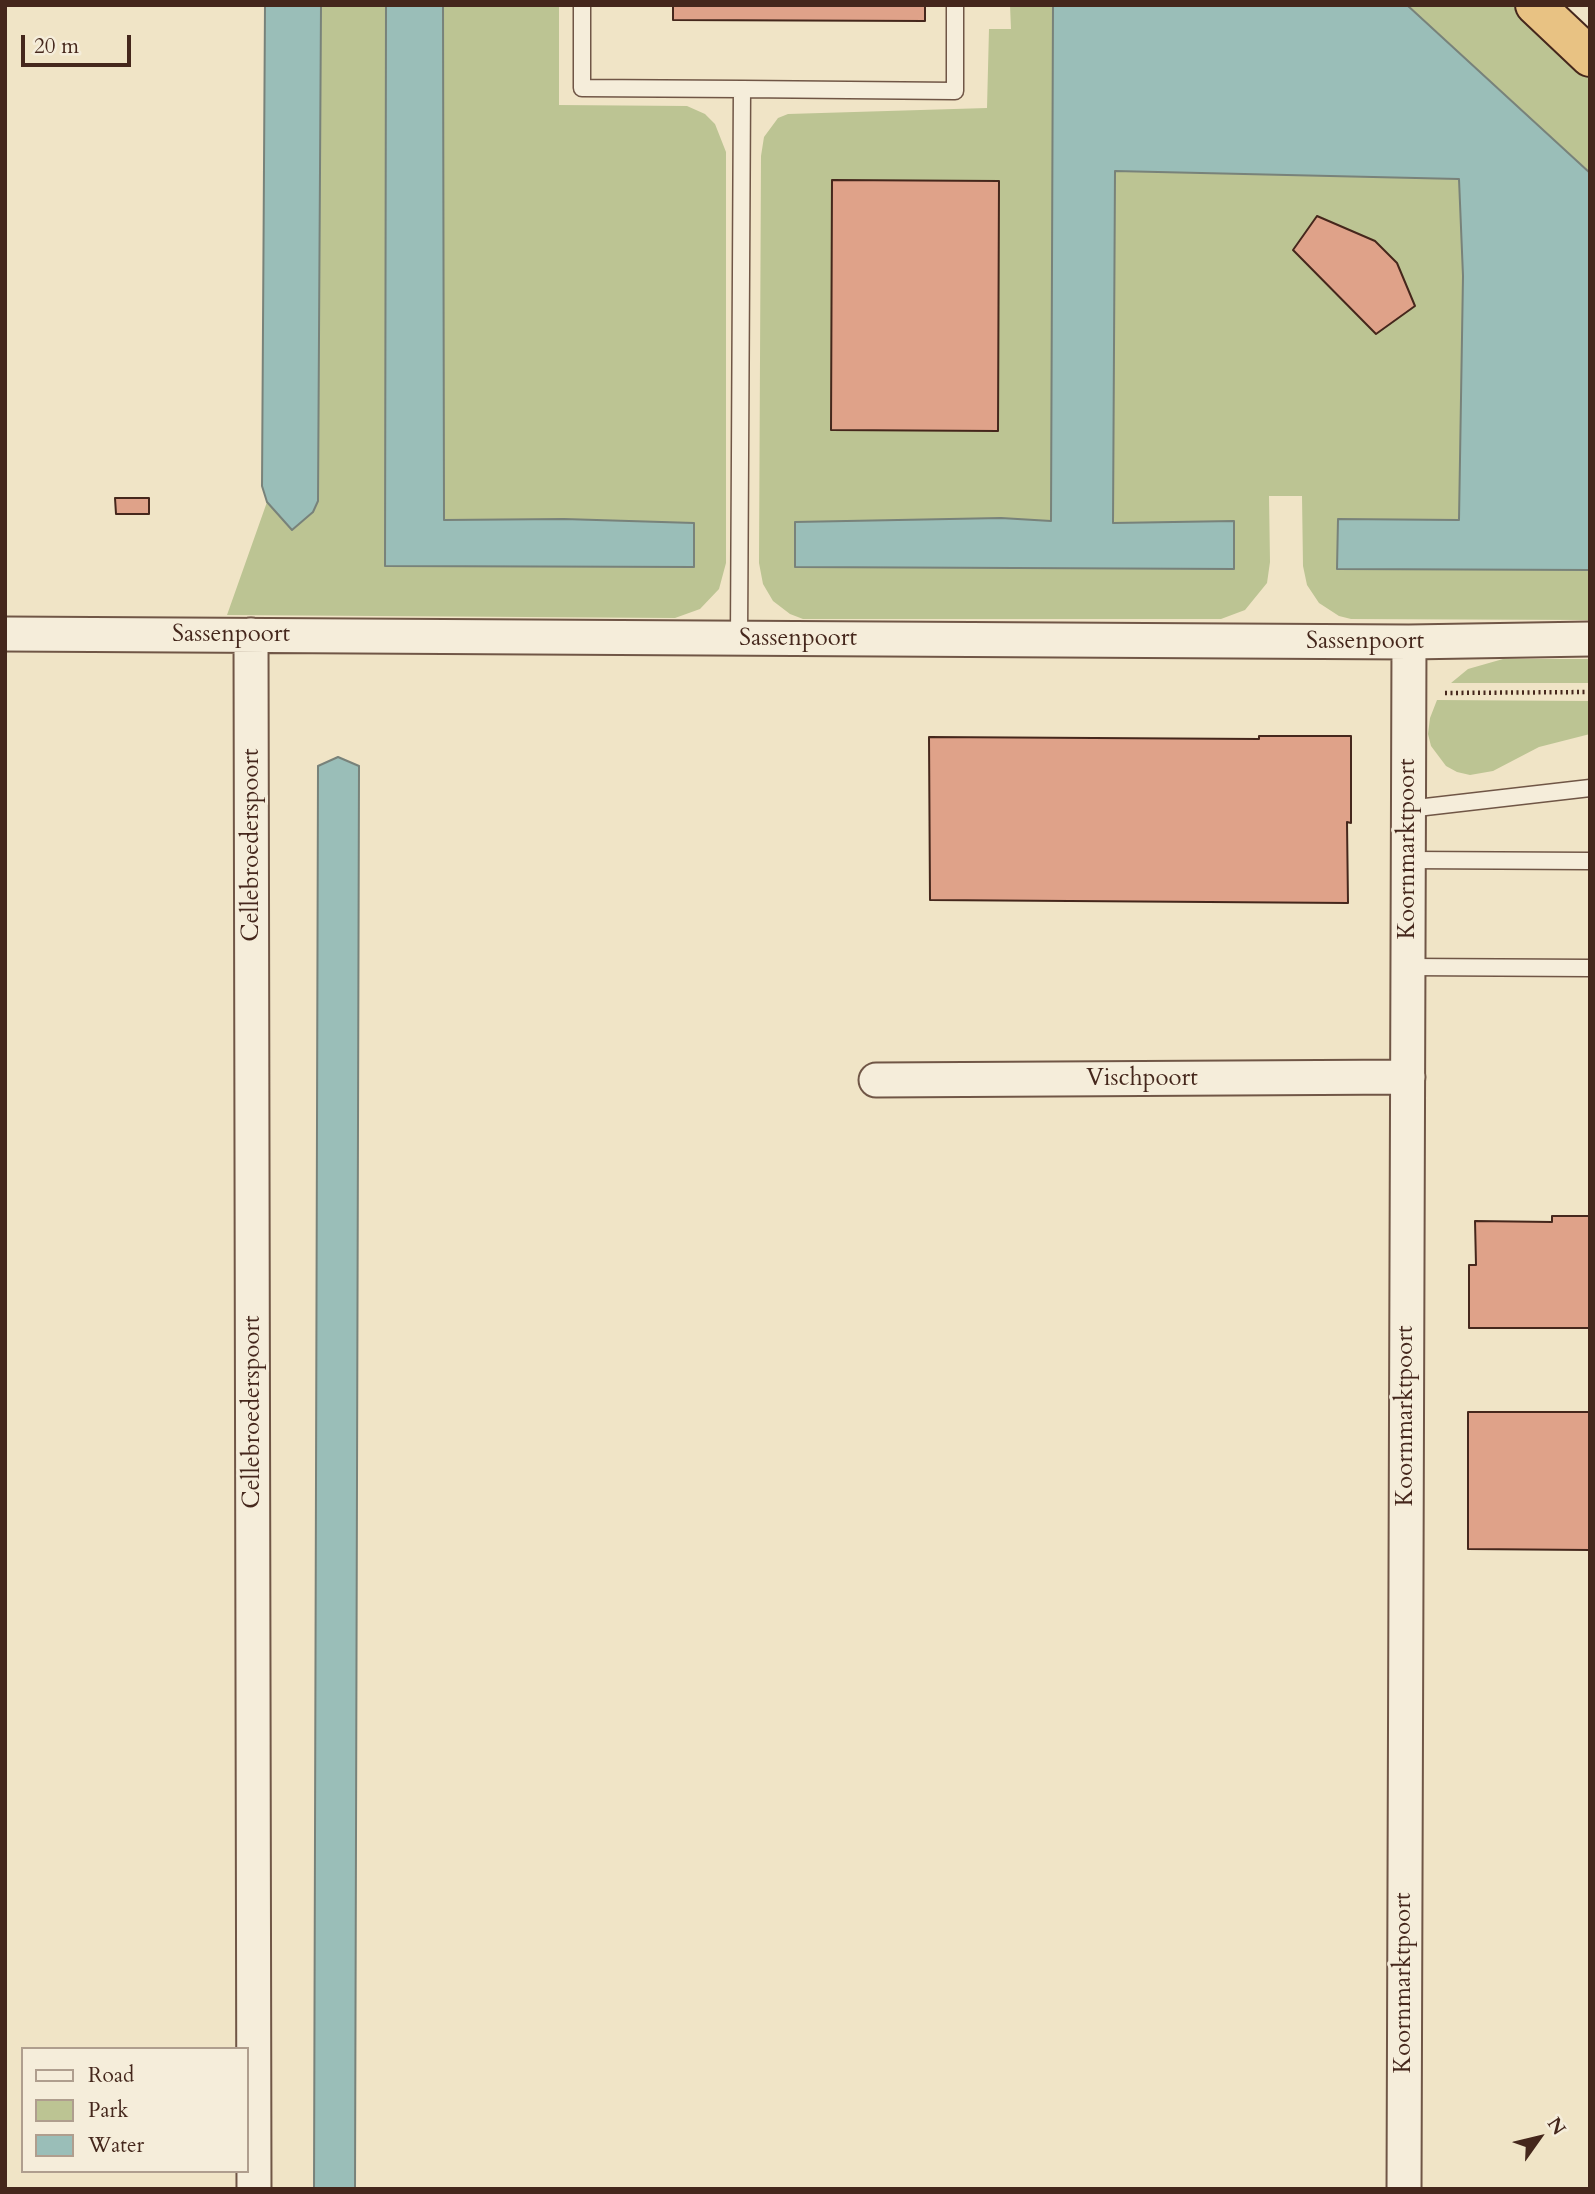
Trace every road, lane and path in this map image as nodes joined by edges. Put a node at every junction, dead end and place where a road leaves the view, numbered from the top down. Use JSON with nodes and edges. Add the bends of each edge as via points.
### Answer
{"nodes":[{"id":1,"x":582,"y":5,"type":"edge"},
{"id":2,"x":955,"y":5,"type":"edge"},
{"id":3,"x":1535,"y":5,"type":"edge"},
{"id":4,"x":1590,"y":57,"type":"edge"},
{"id":5,"x":742,"y":89,"type":"junction"},
{"id":6,"x":5,"y":634,"type":"edge"},
{"id":7,"x":251,"y":635,"type":"junction"},
{"id":8,"x":739,"y":638,"type":"junction"},
{"id":9,"x":1590,"y":639,"type":"edge"},
{"id":10,"x":1409,"y":642,"type":"junction"},
{"id":11,"x":1590,"y":692,"type":"edge"},
{"id":12,"x":1409,"y":693,"type":"junction"},
{"id":13,"x":1590,"y":788,"type":"edge"},
{"id":14,"x":1408,"y":809,"type":"junction"},
{"id":15,"x":1408,"y":860,"type":"junction"},
{"id":16,"x":1590,"y":861,"type":"edge"},
{"id":17,"x":1408,"y":967,"type":"junction"},
{"id":18,"x":1590,"y":968,"type":"edge"},
{"id":19,"x":1408,"y":1077,"type":"junction"},
{"id":20,"x":876,"y":1080,"type":"dead end"},
{"id":21,"x":254,"y":2189,"type":"edge"},
{"id":22,"x":1404,"y":2189,"type":"edge"}],
"edges":[{"from":1,"to":5,"type":"lane","via":[[582,88]]},
{"from":2,"to":5,"type":"lane","via":[[955,91]]},
{"from":3,"to":4,"type":"highway"},
{"from":5,"to":8,"type":"lane"},
{"from":6,"to":7,"type":"street","name":"Sassenpoort"},
{"from":7,"to":8,"type":"street","name":"Sassenpoort"},
{"from":7,"to":21,"type":"street","name":"Cellebroederspoort"},
{"from":8,"to":10,"type":"street","name":"Sassenpoort"},
{"from":9,"to":10,"type":"street","name":"Sassenpoort"},
{"from":10,"to":12,"type":"street","name":"Koornmarktpoort"},
{"from":11,"to":12,"type":"path","name":"Sassenpoort"},
{"from":12,"to":14,"type":"street","name":"Koornmarktpoort"},
{"from":13,"to":14,"type":"lane"},
{"from":14,"to":15,"type":"street","name":"Koornmarktpoort"},
{"from":15,"to":16,"type":"lane"},
{"from":15,"to":17,"type":"street","name":"Koornmarktpoort"},
{"from":17,"to":18,"type":"lane"},
{"from":17,"to":19,"type":"street","name":"Koornmarktpoort"},
{"from":19,"to":20,"type":"street","name":"Vischpoort"},
{"from":19,"to":22,"type":"street","name":"Koornmarktpoort"}]}
